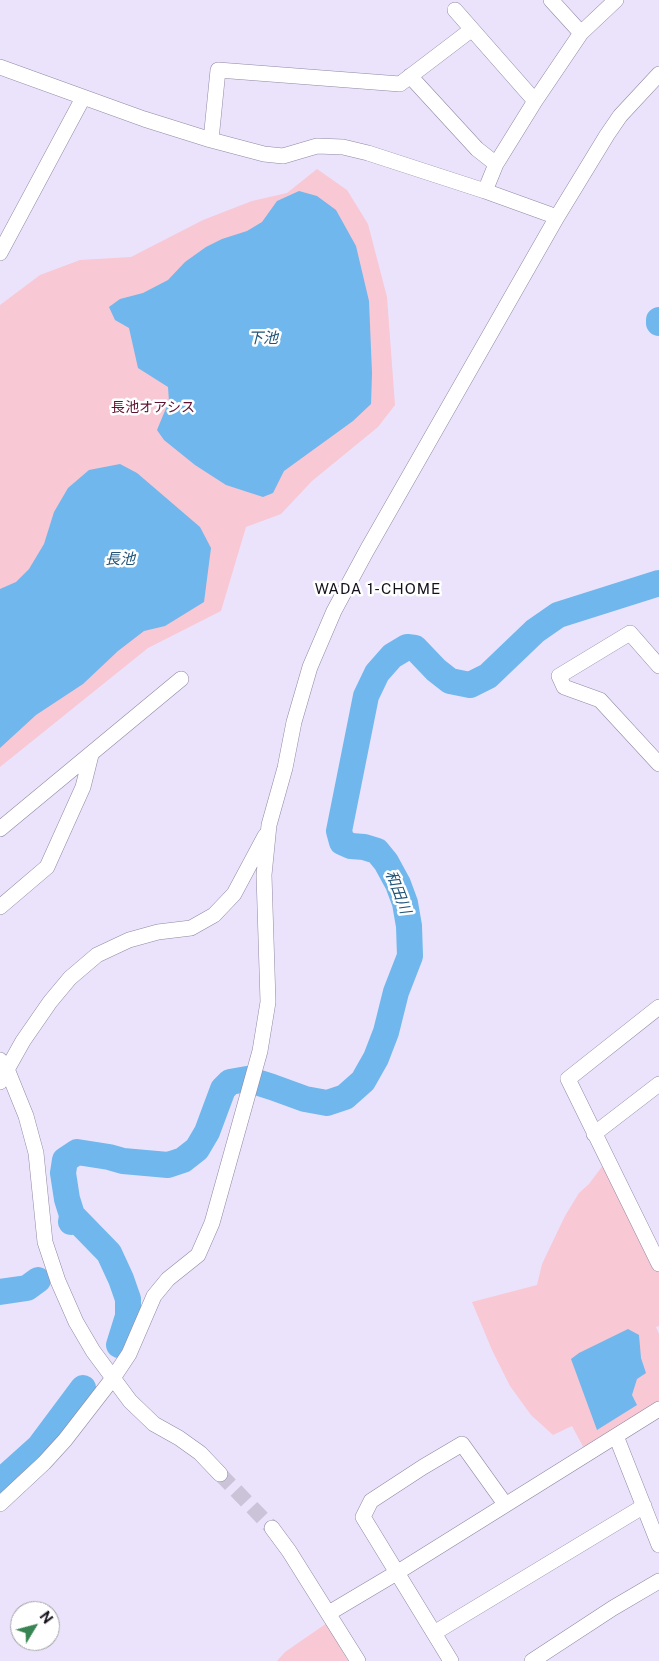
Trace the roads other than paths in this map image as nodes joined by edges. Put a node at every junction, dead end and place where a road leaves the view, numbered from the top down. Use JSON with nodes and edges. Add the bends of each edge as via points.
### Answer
{"nodes":[{"id":1,"x":551,"y":0,"type":"edge"},
{"id":2,"x":616,"y":0,"type":"edge"},
{"id":3,"x":455,"y":10,"type":"dead end"},
{"id":4,"x":471,"y":30,"type":"junction"},
{"id":5,"x":581,"y":33,"type":"junction"},
{"id":6,"x":0,"y":67,"type":"edge"},
{"id":7,"x":659,"y":74,"type":"edge"},
{"id":8,"x":410,"y":76,"type":"junction"},
{"id":9,"x":83,"y":98,"type":"junction"},
{"id":10,"x":535,"y":101,"type":"junction"},
{"id":11,"x":211,"y":140,"type":"junction"},
{"id":12,"x":496,"y":164,"type":"junction"},
{"id":13,"x":484,"y":191,"type":"junction"},
{"id":14,"x":556,"y":216,"type":"junction"},
{"id":15,"x":0,"y":253,"type":"edge"},
{"id":16,"x":659,"y":666,"type":"edge"},
{"id":17,"x":180,"y":679,"type":"dead end"},
{"id":18,"x":91,"y":755,"type":"junction"},
{"id":19,"x":659,"y":764,"type":"edge"},
{"id":20,"x":270,"y":825,"type":"junction"},
{"id":21,"x":0,"y":829,"type":"edge"},
{"id":22,"x":0,"y":907,"type":"edge"},
{"id":23,"x":659,"y":1007,"type":"edge"},
{"id":24,"x":2,"y":1070,"type":"edge"},
{"id":25,"x":657,"y":1090,"type":"edge"},
{"id":26,"x":594,"y":1134,"type":"junction"},
{"id":27,"x":659,"y":1264,"type":"edge"},
{"id":28,"x":113,"y":1378,"type":"junction"},
{"id":29,"x":659,"y":1410,"type":"edge"},
{"id":30,"x":616,"y":1436,"type":"junction"},
{"id":31,"x":220,"y":1474,"type":"tunnel mouth"},
{"id":32,"x":0,"y":1504,"type":"edge"},
{"id":33,"x":506,"y":1504,"type":"junction"},
{"id":34,"x":644,"y":1506,"type":"junction"},
{"id":35,"x":272,"y":1528,"type":"tunnel mouth"},
{"id":36,"x":659,"y":1545,"type":"edge"},
{"id":37,"x":398,"y":1572,"type":"junction"},
{"id":38,"x":659,"y":1581,"type":"edge"},
{"id":39,"x":329,"y":1613,"type":"junction"},
{"id":40,"x":434,"y":1634,"type":"junction"},
{"id":41,"x":358,"y":1661,"type":"edge"},
{"id":42,"x":451,"y":1661,"type":"edge"},
{"id":43,"x":532,"y":1661,"type":"edge"}],
"edges":[{"from":1,"to":5,"type":"street"},
{"from":2,"to":5,"type":"street"},
{"from":3,"to":4,"type":"street"},
{"from":4,"to":8,"type":"street"},
{"from":4,"to":10,"type":"street"},
{"from":5,"to":10,"type":"street"},
{"from":6,"to":9,"type":"street"},
{"from":7,"to":14,"type":"street","via":[[606,135]]},
{"from":8,"to":11,"type":"street","via":[[400,84],[218,70]]},
{"from":8,"to":12,"type":"street","via":[[477,149]]},
{"from":9,"to":11,"type":"street"},
{"from":9,"to":15,"type":"street"},
{"from":10,"to":12,"type":"street"},
{"from":11,"to":13,"type":"street","via":[[283,156],[317,146],[343,147]]},
{"from":12,"to":13,"type":"street"},
{"from":13,"to":14,"type":"street"},
{"from":14,"to":20,"type":"street","via":[[334,611],[301,696]]},
{"from":16,"to":19,"type":"street","via":[[630,634],[559,676],[564,687],[600,700]]},
{"from":17,"to":18,"type":"street"},
{"from":18,"to":21,"type":"street"},
{"from":18,"to":22,"type":"street","via":[[83,787],[47,867]]},
{"from":20,"to":24,"type":"street","via":[[234,894],[214,915],[191,928],[129,940],[96,955],[50,1002]]},
{"from":20,"to":28,"type":"street","via":[[264,875],[268,1002],[250,1090],[212,1223],[198,1255],[168,1279],[154,1296],[130,1354]]},
{"from":23,"to":26,"type":"street","via":[[568,1079]]},
{"from":24,"to":28,"type":"street","via":[[26,1116],[36,1153],[45,1242],[58,1281],[76,1322]]},
{"from":25,"to":26,"type":"street"},
{"from":26,"to":27,"type":"street"},
{"from":28,"to":31,"type":"street","via":[[130,1401],[154,1424],[200,1453]]},
{"from":28,"to":32,"type":"street","via":[[44,1463]]},
{"from":29,"to":30,"type":"street"},
{"from":30,"to":33,"type":"street"},
{"from":30,"to":34,"type":"street"},
{"from":33,"to":37,"type":"street"},
{"from":33,"to":37,"type":"street","via":[[462,1444],[423,1467],[371,1501],[363,1517]]},
{"from":34,"to":36,"type":"street"},
{"from":34,"to":40,"type":"street"},
{"from":35,"to":39,"type":"street"},
{"from":37,"to":39,"type":"street"},
{"from":37,"to":40,"type":"street"},
{"from":38,"to":43,"type":"street"},
{"from":39,"to":41,"type":"street"},
{"from":40,"to":42,"type":"street"}]}
